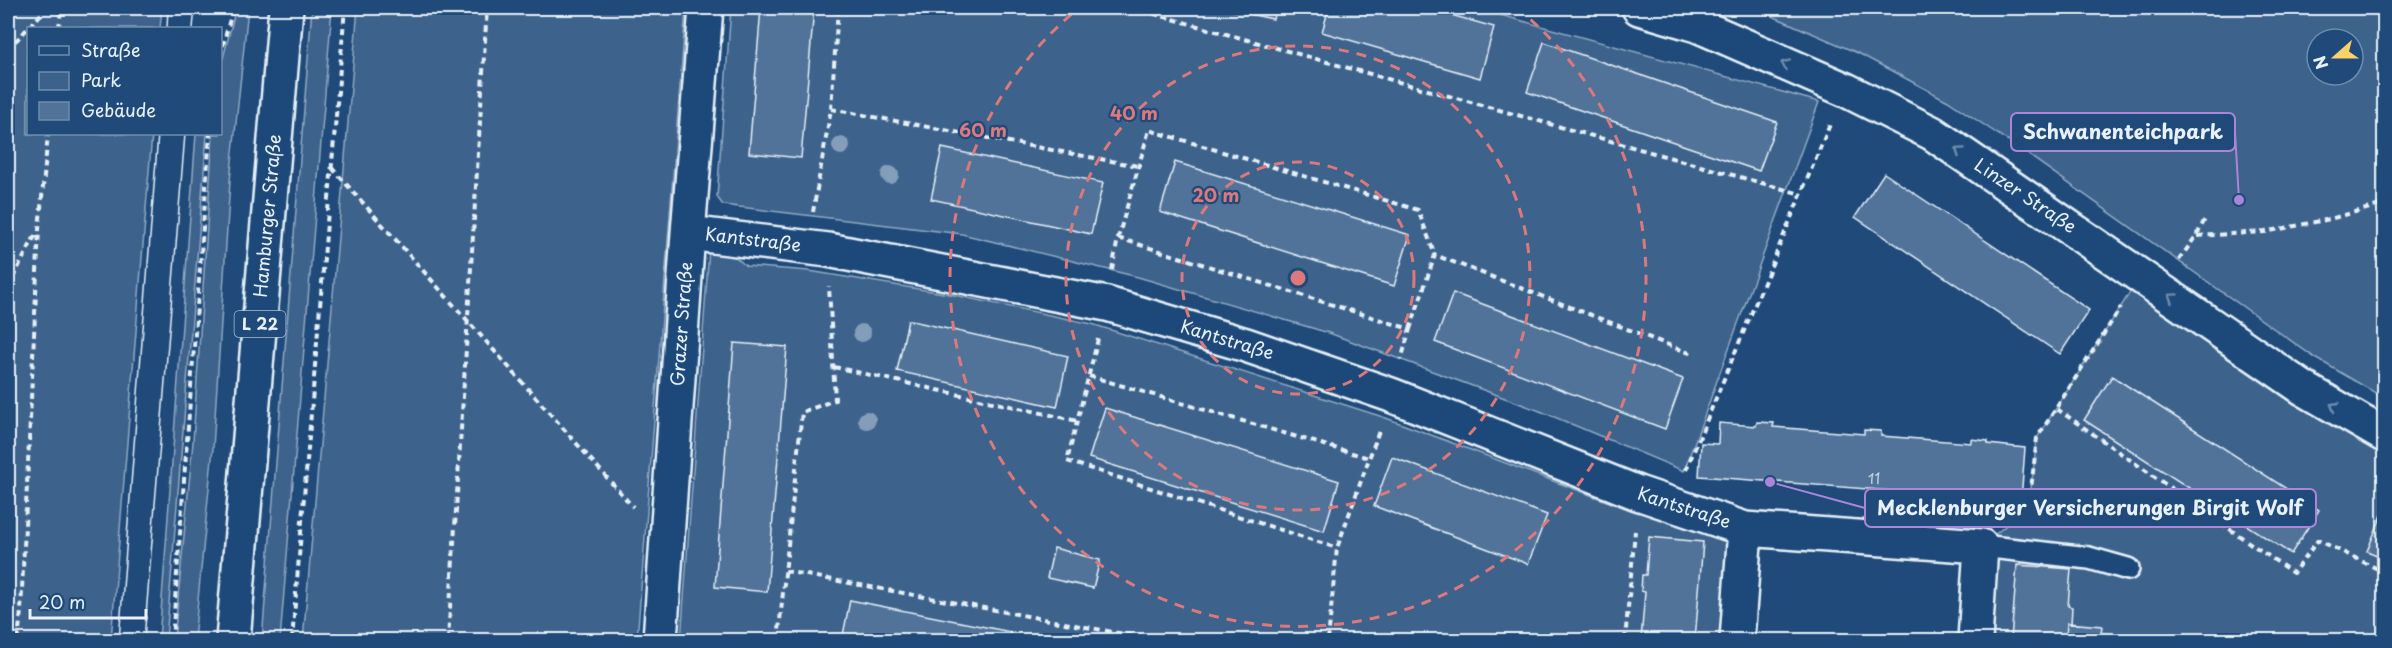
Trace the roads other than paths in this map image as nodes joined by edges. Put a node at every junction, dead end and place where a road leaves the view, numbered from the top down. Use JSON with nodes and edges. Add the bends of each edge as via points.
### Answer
{"nodes":[{"id":1,"x":286,"y":8,"type":"edge"},
{"id":2,"x":706,"y":8,"type":"edge"},
{"id":3,"x":1639,"y":8,"type":"edge"},
{"id":4,"x":688,"y":233,"type":"junction"},
{"id":5,"x":2385,"y":435,"type":"edge"},
{"id":6,"x":1745,"y":528,"type":"junction"},
{"id":7,"x":1981,"y":546,"type":"junction"},
{"id":8,"x":2128,"y":569,"type":"dead end"},
{"id":9,"x":234,"y":640,"type":"edge"},
{"id":10,"x":660,"y":640,"type":"edge"},
{"id":11,"x":1737,"y":640,"type":"edge"},
{"id":12,"x":1975,"y":640,"type":"edge"}],
"edges":[{"from":1,"to":9,"type":"street","name":"Hamburger Straße","number":"L 22"},
{"from":2,"to":4,"type":"street","name":"Grazer Straße"},
{"from":5,"to":3,"type":"street","name":"Linzer Straße","one_way":true,"via":[[2303,388],[1932,133],[1846,90],[1697,25]]},
{"from":4,"to":6,"type":"street","name":"Kantstraße","via":[[818,248],[1107,304],[1246,345],[1391,395],[1638,493]]},
{"from":4,"to":10,"type":"street","name":"Grazer Straße"},
{"from":6,"to":7,"type":"street","name":"Kantstraße"},
{"from":6,"to":11,"type":"street"},
{"from":7,"to":8,"type":"lane","via":[[2089,558]]},
{"from":7,"to":12,"type":"street"}]}
